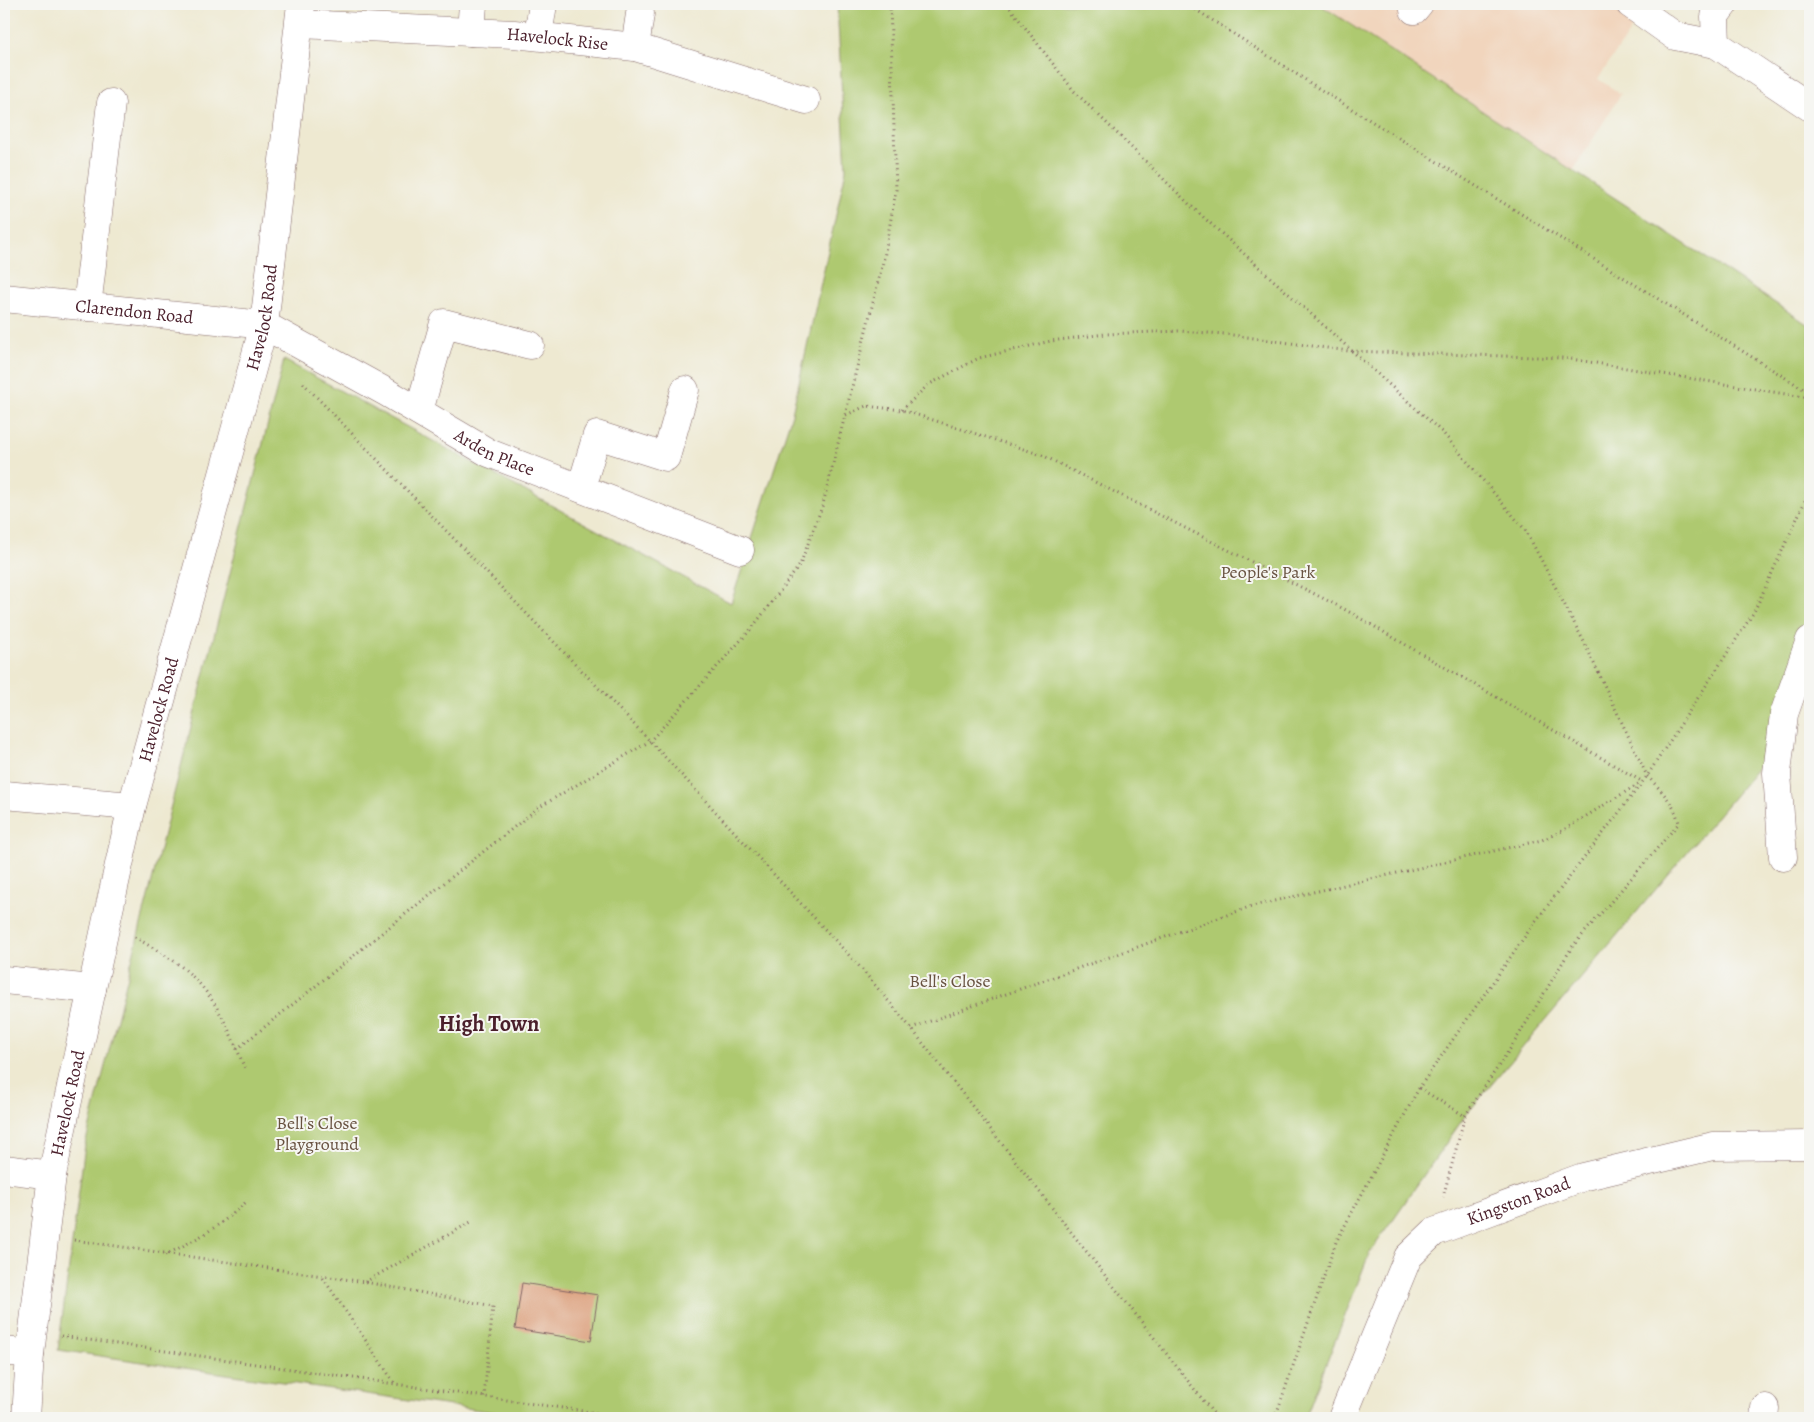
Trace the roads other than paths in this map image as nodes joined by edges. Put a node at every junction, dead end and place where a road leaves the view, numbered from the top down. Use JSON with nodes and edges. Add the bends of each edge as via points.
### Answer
{"nodes":[{"id":1,"x":473,"y":4,"type":"edge"},
{"id":2,"x":543,"y":4,"type":"edge"},
{"id":3,"x":1630,"y":4,"type":"edge"},
{"id":4,"x":1724,"y":4,"type":"edge"},
{"id":5,"x":301,"y":14,"type":"edge"},
{"id":6,"x":640,"y":14,"type":"dead end"},
{"id":7,"x":471,"y":32,"type":"junction"},
{"id":8,"x":538,"y":36,"type":"junction"},
{"id":9,"x":1716,"y":44,"type":"junction"},
{"id":10,"x":634,"y":47,"type":"junction"},
{"id":11,"x":806,"y":100,"type":"dead end"},
{"id":12,"x":111,"y":102,"type":"dead end"},
{"id":13,"x":1810,"y":107,"type":"edge"},
{"id":14,"x":4,"y":298,"type":"edge"},
{"id":15,"x":87,"y":307,"type":"junction"},
{"id":16,"x":264,"y":325,"type":"junction"},
{"id":17,"x":530,"y":345,"type":"dead end"},
{"id":18,"x":685,"y":390,"type":"dead end"},
{"id":19,"x":419,"y":411,"type":"junction"},
{"id":20,"x":581,"y":488,"type":"junction"},
{"id":21,"x":740,"y":550,"type":"dead end"},
{"id":22,"x":1810,"y":640,"type":"edge"},
{"id":23,"x":4,"y":795,"type":"edge"},
{"id":24,"x":132,"y":806,"type":"junction"},
{"id":25,"x":1783,"y":857,"type":"dead end"},
{"id":26,"x":4,"y":980,"type":"edge"},
{"id":27,"x":92,"y":989,"type":"junction"},
{"id":28,"x":1810,"y":1145,"type":"edge"},
{"id":29,"x":4,"y":1169,"type":"edge"},
{"id":30,"x":52,"y":1175,"type":"junction"},
{"id":31,"x":32,"y":1343,"type":"junction"},
{"id":32,"x":4,"y":1351,"type":"edge"},
{"id":33,"x":26,"y":1418,"type":"edge"},
{"id":34,"x":1342,"y":1418,"type":"edge"}],
"edges":[{"from":1,"to":7,"type":"street"},
{"from":2,"to":8,"type":"street"},
{"from":3,"to":9,"type":"street","via":[[1675,36]]},
{"from":4,"to":9,"type":"street","via":[[1715,16]]},
{"from":5,"to":7,"type":"street","name":"Havelock Rise"},
{"from":5,"to":16,"type":"street","name":"Havelock Road"},
{"from":6,"to":10,"type":"street"},
{"from":7,"to":8,"type":"street","name":"Havelock Rise"},
{"from":8,"to":10,"type":"street","name":"Havelock Rise"},
{"from":9,"to":13,"type":"street"},
{"from":10,"to":11,"type":"street","name":"Havelock Rise"},
{"from":12,"to":15,"type":"street"},
{"from":14,"to":15,"type":"street","name":"Clarendon Road"},
{"from":15,"to":16,"type":"street","name":"Clarendon Road"},
{"from":16,"to":19,"type":"street","name":"Arden Place"},
{"from":16,"to":24,"type":"street","name":"Havelock Road"},
{"from":17,"to":19,"type":"street","via":[[444,323]]},
{"from":18,"to":20,"type":"street","via":[[666,456],[597,435]]},
{"from":19,"to":20,"type":"street","name":"Arden Place","via":[[489,453]]},
{"from":20,"to":21,"type":"street","name":"Arden Place"},
{"from":22,"to":25,"type":"street","via":[[1784,714],[1777,773]]},
{"from":23,"to":24,"type":"street"},
{"from":24,"to":27,"type":"street","name":"Havelock Road"},
{"from":26,"to":27,"type":"street"},
{"from":27,"to":30,"type":"street","name":"Havelock Road"},
{"from":28,"to":34,"type":"street","name":"Kingston Road","via":[[1703,1148],[1583,1177],[1434,1232],[1408,1257]]},
{"from":29,"to":30,"type":"street"},
{"from":30,"to":31,"type":"street","name":"Havelock Road"},
{"from":31,"to":32,"type":"street"},
{"from":31,"to":33,"type":"street","name":"Havelock Road"}]}
